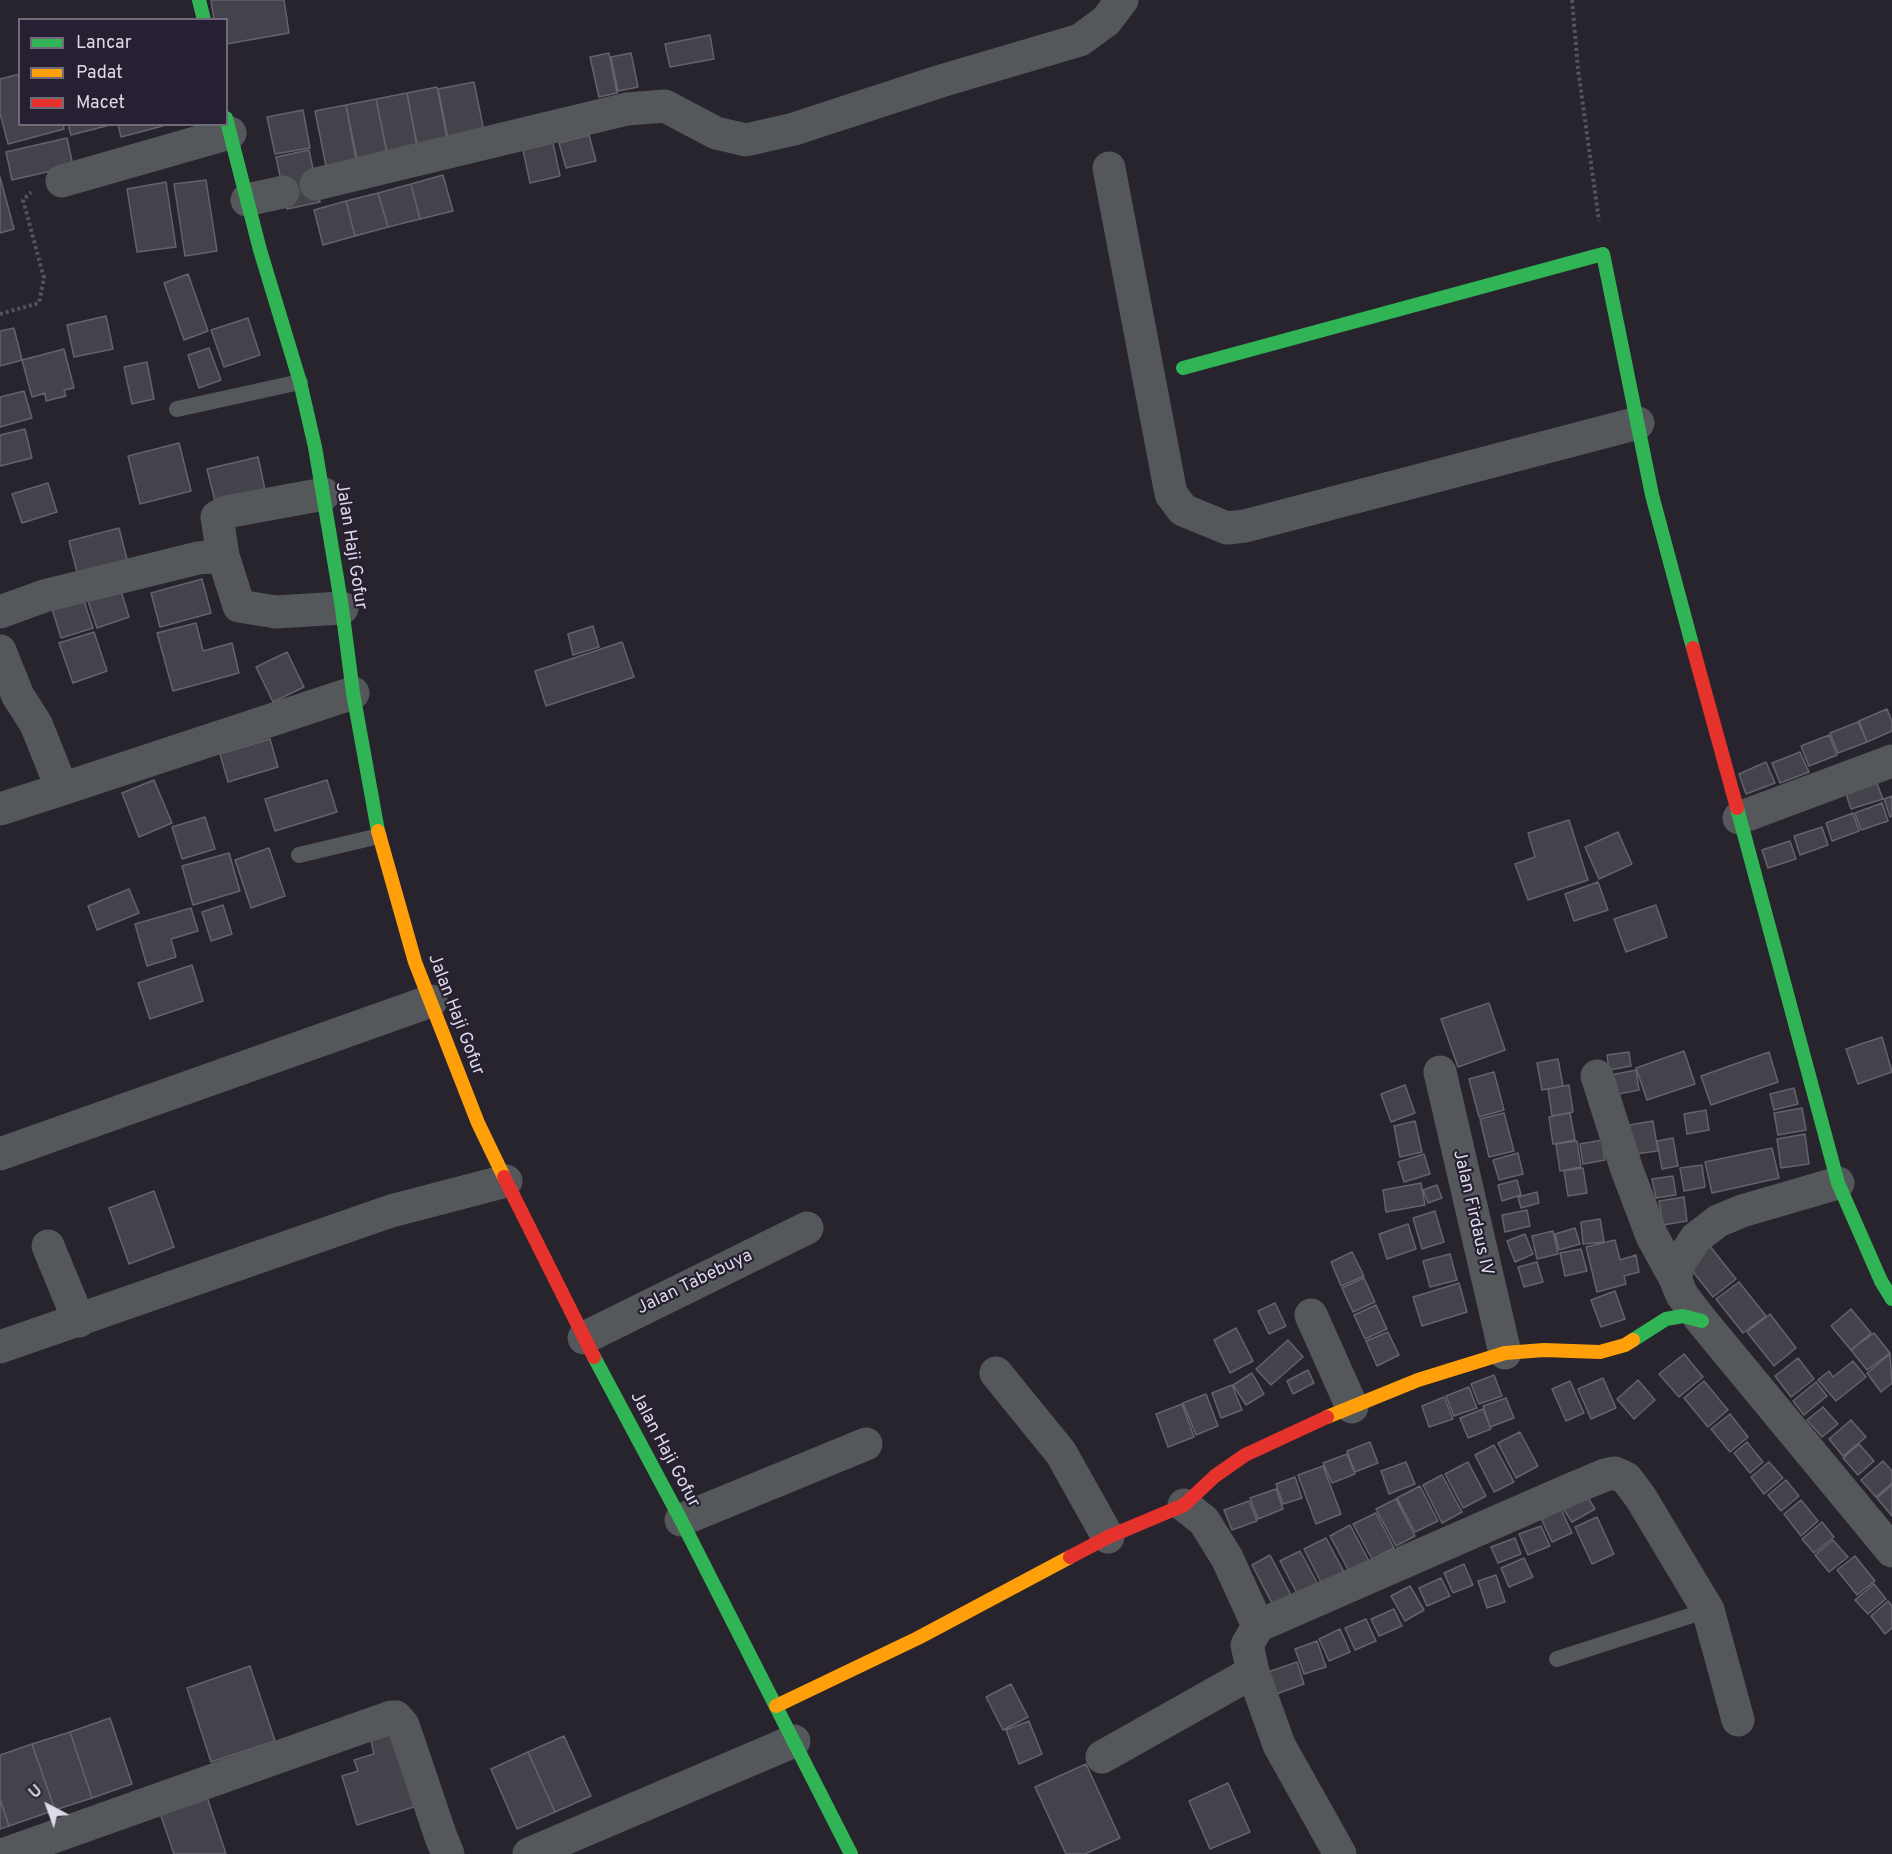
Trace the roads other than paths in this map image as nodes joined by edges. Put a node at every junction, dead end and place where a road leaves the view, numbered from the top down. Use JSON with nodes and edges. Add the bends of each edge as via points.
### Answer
{"nodes":[{"id":1,"x":199,"y":0,"type":"edge"},
{"id":2,"x":1122,"y":0,"type":"edge"},
{"id":3,"x":204,"y":18,"type":"edge"},
{"id":4,"x":228,"y":125,"type":"edge"},
{"id":5,"x":225,"y":126,"type":"edge"},
{"id":6,"x":1109,"y":168,"type":"dead end"},
{"id":7,"x":62,"y":181,"type":"road end"},
{"id":8,"x":316,"y":184,"type":"dead end"},
{"id":9,"x":283,"y":192,"type":"dead end"},
{"id":10,"x":247,"y":200,"type":"junction"},
{"id":11,"x":1183,"y":368,"type":"dead end"},
{"id":12,"x":300,"y":382,"type":"junction"},
{"id":13,"x":177,"y":409,"type":"dead end"},
{"id":14,"x":1638,"y":423,"type":"junction"},
{"id":15,"x":324,"y":494,"type":"junction"},
{"id":16,"x":224,"y":556,"type":"junction"},
{"id":17,"x":342,"y":608,"type":"junction"},
{"id":18,"x":0,"y":612,"type":"edge"},
{"id":19,"x":0,"y":651,"type":"edge"},
{"id":20,"x":353,"y":693,"type":"junction"},
{"id":21,"x":1892,"y":761,"type":"edge"},
{"id":22,"x":62,"y":789,"type":"junction"},
{"id":23,"x":0,"y":809,"type":"edge"},
{"id":24,"x":1739,"y":818,"type":"junction"},
{"id":25,"x":379,"y":836,"type":"junction"},
{"id":26,"x":299,"y":855,"type":"dead end"},
{"id":27,"x":430,"y":1001,"type":"junction"},
{"id":28,"x":1440,"y":1072,"type":"dead end"},
{"id":29,"x":1597,"y":1076,"type":"dead end"},
{"id":30,"x":0,"y":1154,"type":"edge"},
{"id":31,"x":506,"y":1182,"type":"junction"},
{"id":32,"x":1838,"y":1183,"type":"junction"},
{"id":33,"x":807,"y":1228,"type":"dead end"},
{"id":34,"x":48,"y":1246,"type":"dead end"},
{"id":35,"x":1675,"y":1278,"type":"junction"},
{"id":36,"x":1892,"y":1299,"type":"edge"},
{"id":37,"x":1311,"y":1315,"type":"dead end"},
{"id":38,"x":79,"y":1321,"type":"junction"},
{"id":39,"x":1702,"y":1321,"type":"junction"},
{"id":40,"x":584,"y":1338,"type":"junction"},
{"id":41,"x":0,"y":1347,"type":"edge"},
{"id":42,"x":1504,"y":1353,"type":"junction"},
{"id":43,"x":996,"y":1373,"type":"dead end"},
{"id":44,"x":1352,"y":1407,"type":"junction"},
{"id":45,"x":866,"y":1444,"type":"dead end"},
{"id":46,"x":1184,"y":1505,"type":"junction"},
{"id":47,"x":681,"y":1520,"type":"junction"},
{"id":48,"x":1107,"y":1537,"type":"junction"},
{"id":49,"x":1892,"y":1551,"type":"edge"},
{"id":50,"x":1708,"y":1610,"type":"junction"},
{"id":51,"x":1258,"y":1626,"type":"junction"},
{"id":52,"x":1557,"y":1659,"type":"dead end"},
{"id":53,"x":1253,"y":1672,"type":"junction"},
{"id":54,"x":776,"y":1706,"type":"junction"},
{"id":55,"x":1738,"y":1720,"type":"dead end"},
{"id":56,"x":794,"y":1742,"type":"junction"},
{"id":57,"x":1102,"y":1757,"type":"dead end"},
{"id":58,"x":5,"y":1854,"type":"edge"},
{"id":59,"x":448,"y":1854,"type":"edge"},
{"id":60,"x":529,"y":1854,"type":"edge"},
{"id":61,"x":851,"y":1854,"type":"edge"},
{"id":62,"x":1340,"y":1854,"type":"edge"}],
"edges":[{"from":1,"to":3,"type":"street"},
{"from":2,"to":8,"type":"street","via":[[1106,21],[1080,40],[794,129],[746,140],[716,133],[664,105],[627,109]]},
{"from":4,"to":10,"type":"street","name":"Jalan Haji Gofur"},
{"from":5,"to":7,"type":"street"},
{"from":6,"to":14,"type":"street","via":[[1171,494],[1183,510],[1227,528],[1245,526]]},
{"from":9,"to":10,"type":"street"},
{"from":10,"to":12,"type":"street","name":"Jalan Haji Gofur"},
{"from":11,"to":14,"type":"street","via":[[1603,254]]},
{"from":12,"to":13,"type":"lane"},
{"from":12,"to":15,"type":"street","name":"Jalan Haji Gofur"},
{"from":14,"to":24,"type":"street","via":[[1652,495]]},
{"from":15,"to":16,"type":"street","via":[[217,517]]},
{"from":15,"to":17,"type":"street","name":"Jalan Haji Gofur"},
{"from":16,"to":17,"type":"street","via":[[239,606],[276,612]]},
{"from":16,"to":18,"type":"street","via":[[198,558],[44,596]]},
{"from":17,"to":20,"type":"street","name":"Jalan Haji Gofur"},
{"from":19,"to":22,"type":"street"},
{"from":20,"to":22,"type":"street"},
{"from":20,"to":25,"type":"street","name":"Jalan Haji Gofur"},
{"from":21,"to":24,"type":"street"},
{"from":22,"to":23,"type":"street"},
{"from":24,"to":32,"type":"street"},
{"from":25,"to":26,"type":"lane"},
{"from":25,"to":27,"type":"street","name":"Jalan Haji Gofur"},
{"from":27,"to":30,"type":"street"},
{"from":27,"to":31,"type":"street","name":"Jalan Haji Gofur"},
{"from":28,"to":42,"type":"street","name":"Jalan Firdaus IV"},
{"from":29,"to":35,"type":"street","via":[[1652,1236]]},
{"from":31,"to":38,"type":"street","via":[[391,1211]]},
{"from":31,"to":40,"type":"street","name":"Jalan Haji Gofur"},
{"from":32,"to":35,"type":"street","via":[[1718,1221],[1692,1244],[1680,1261]]},
{"from":32,"to":36,"type":"street"},
{"from":33,"to":40,"type":"street","name":"Jalan Tabebuya"},
{"from":34,"to":38,"type":"street"},
{"from":35,"to":39,"type":"street","via":[[1682,1295]]},
{"from":37,"to":44,"type":"street"},
{"from":38,"to":41,"type":"street"},
{"from":39,"to":42,"type":"street","via":[[1683,1316],[1666,1319],[1625,1345],[1600,1352]]},
{"from":39,"to":49,"type":"street"},
{"from":40,"to":47,"type":"street","name":"Jalan Haji Gofur"},
{"from":42,"to":44,"type":"street","via":[[1418,1380]]},
{"from":43,"to":48,"type":"street","via":[[1061,1453]]},
{"from":44,"to":46,"type":"street","via":[[1245,1455]]},
{"from":45,"to":47,"type":"street"},
{"from":46,"to":48,"type":"street"},
{"from":46,"to":51,"type":"street","via":[[1204,1521],[1227,1558]]},
{"from":47,"to":54,"type":"street","name":"Jalan Haji Gofur"},
{"from":48,"to":54,"type":"street","via":[[918,1638]]},
{"from":50,"to":51,"type":"street","via":[[1641,1498],[1626,1478],[1615,1473]]},
{"from":50,"to":52,"type":"lane"},
{"from":50,"to":55,"type":"street"},
{"from":51,"to":53,"type":"street","via":[[1247,1645]]},
{"from":53,"to":57,"type":"street"},
{"from":53,"to":62,"type":"street","via":[[1280,1745]]},
{"from":54,"to":56,"type":"street","name":"Jalan Haji Gofur"},
{"from":56,"to":60,"type":"street"},
{"from":56,"to":61,"type":"street","name":"Jalan Haji Gofur"},
{"from":58,"to":59,"type":"street","via":[[391,1717],[403,1725]]}]}
